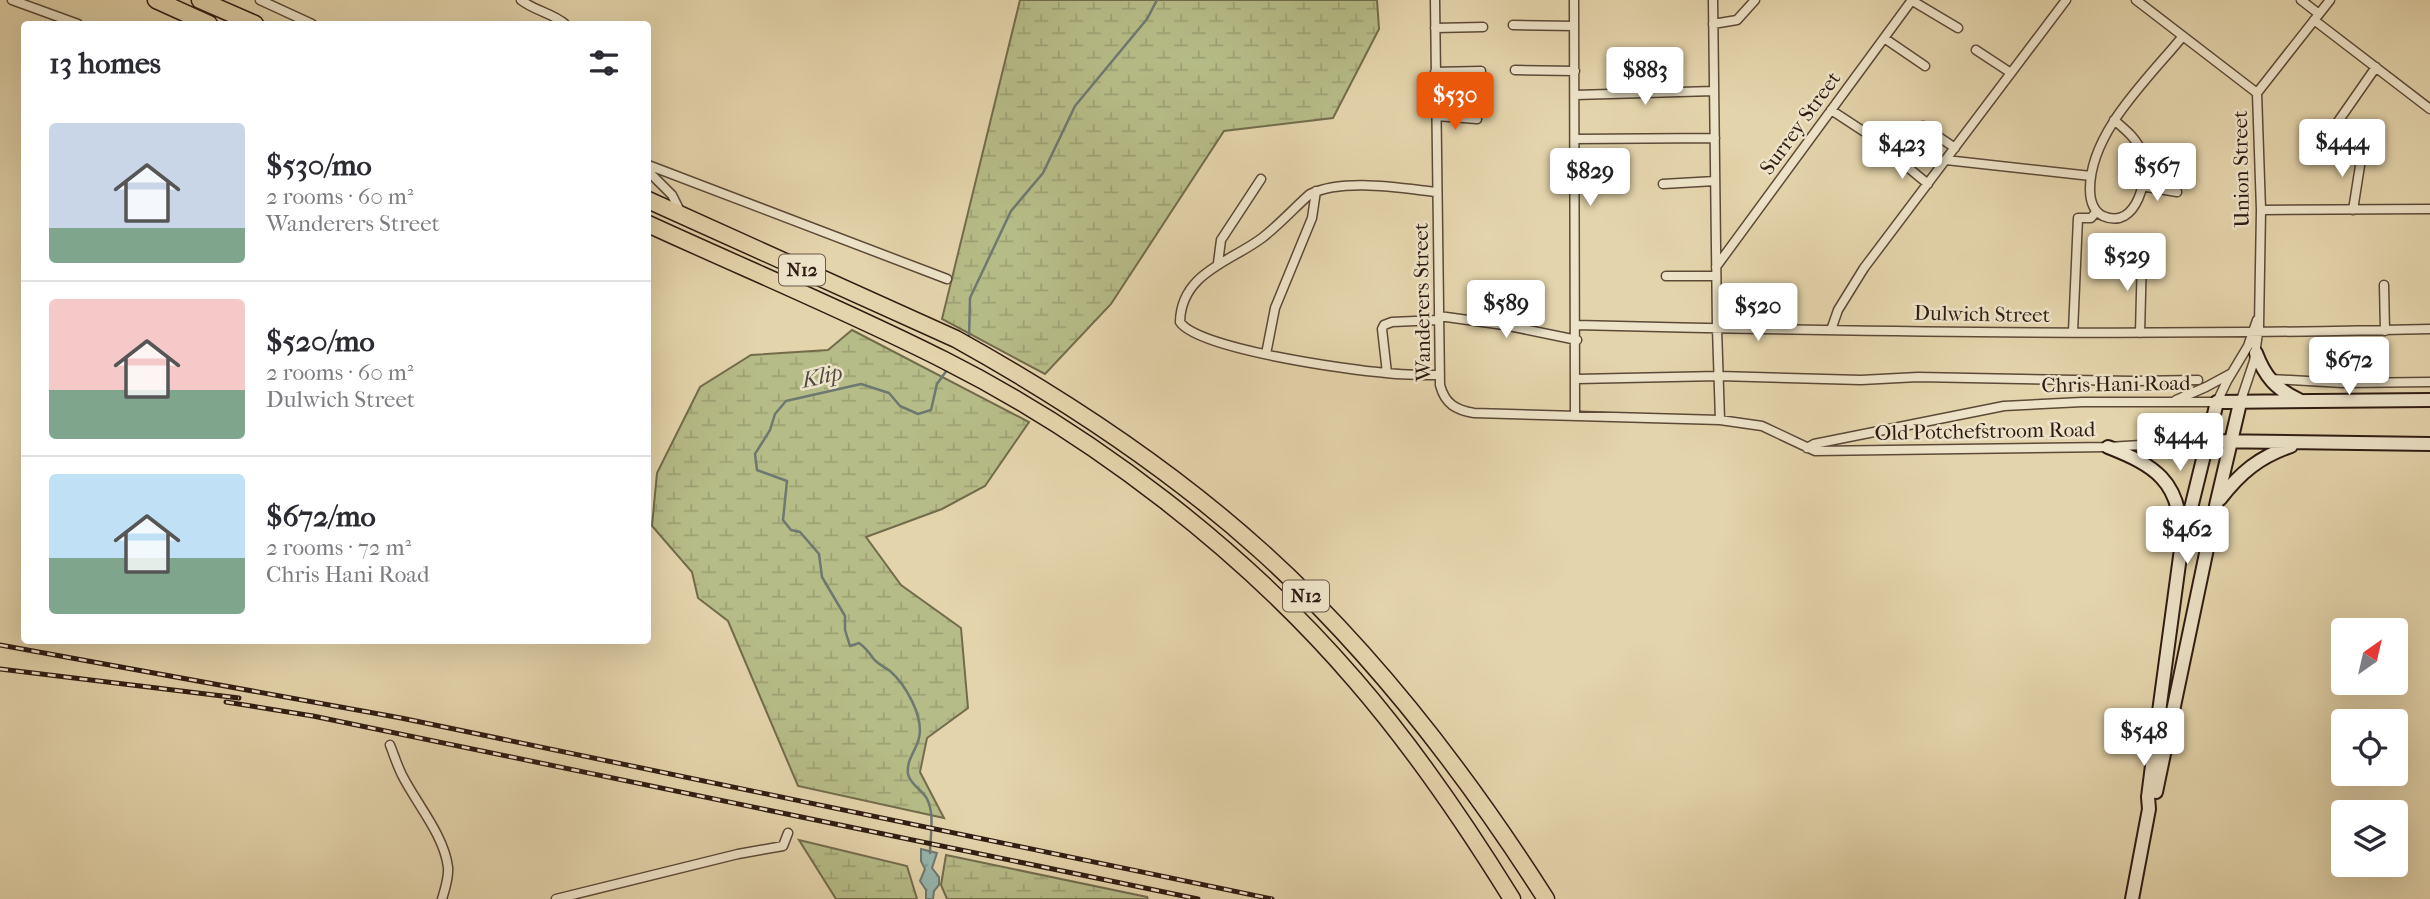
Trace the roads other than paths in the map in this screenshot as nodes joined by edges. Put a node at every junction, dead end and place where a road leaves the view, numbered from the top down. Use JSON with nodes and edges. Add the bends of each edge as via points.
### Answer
{"nodes":[{"id":1,"x":12,"y":0,"type":"edge"},
{"id":2,"x":156,"y":0,"type":"edge"},
{"id":3,"x":200,"y":0,"type":"edge"},
{"id":4,"x":260,"y":0,"type":"edge"},
{"id":5,"x":521,"y":0,"type":"edge"},
{"id":6,"x":1435,"y":0,"type":"edge"},
{"id":7,"x":1574,"y":0,"type":"edge"},
{"id":8,"x":1713,"y":0,"type":"edge"},
{"id":9,"x":1755,"y":0,"type":"edge"},
{"id":10,"x":1911,"y":0,"type":"edge"},
{"id":11,"x":2066,"y":0,"type":"edge"},
{"id":12,"x":2136,"y":0,"type":"edge"},
{"id":13,"x":2301,"y":0,"type":"edge"},
{"id":14,"x":2330,"y":0,"type":"edge"},
{"id":15,"x":2316,"y":17,"type":"junction"},
{"id":16,"x":70,"y":21,"type":"edge"},
{"id":17,"x":202,"y":21,"type":"edge"},
{"id":18,"x":248,"y":21,"type":"edge"},
{"id":19,"x":306,"y":21,"type":"edge"},
{"id":20,"x":561,"y":21,"type":"edge"},
{"id":21,"x":1713,"y":24,"type":"junction"},
{"id":22,"x":1513,"y":25,"type":"dead end"},
{"id":23,"x":1574,"y":26,"type":"junction"},
{"id":24,"x":1483,"y":27,"type":"dead end"},
{"id":25,"x":1435,"y":28,"type":"junction"},
{"id":26,"x":1958,"y":29,"type":"dead end"},
{"id":27,"x":2183,"y":36,"type":"junction"},
{"id":28,"x":1884,"y":38,"type":"junction"},
{"id":29,"x":1976,"y":50,"type":"dead end"},
{"id":30,"x":1925,"y":66,"type":"dead end"},
{"id":31,"x":2376,"y":68,"type":"junction"},
{"id":32,"x":1515,"y":69,"type":"dead end"},
{"id":33,"x":1481,"y":71,"type":"dead end"},
{"id":34,"x":1575,"y":71,"type":"junction"},
{"id":35,"x":1435,"y":72,"type":"junction"},
{"id":36,"x":2011,"y":73,"type":"junction"},
{"id":37,"x":1714,"y":91,"type":"junction"},
{"id":38,"x":2257,"y":93,"type":"junction"},
{"id":39,"x":1575,"y":95,"type":"junction"},
{"id":40,"x":2430,"y":108,"type":"edge"},
{"id":41,"x":1830,"y":110,"type":"junction"},
{"id":42,"x":1436,"y":116,"type":"junction"},
{"id":43,"x":1477,"y":119,"type":"dead end"},
{"id":44,"x":2114,"y":120,"type":"junction"},
{"id":45,"x":2337,"y":123,"type":"dead end"},
{"id":46,"x":1923,"y":126,"type":"dead end"},
{"id":47,"x":1863,"y":131,"type":"dead end"},
{"id":48,"x":1715,"y":138,"type":"junction"},
{"id":49,"x":1575,"y":139,"type":"junction"},
{"id":50,"x":1955,"y":148,"type":"junction"},
{"id":51,"x":2362,"y":153,"type":"dead end"},
{"id":52,"x":1894,"y":156,"type":"dead end"},
{"id":53,"x":1946,"y":159,"type":"junction"},
{"id":54,"x":651,"y":166,"type":"edge"},
{"id":55,"x":651,"y":174,"type":"edge"},
{"id":56,"x":2091,"y":176,"type":"junction"},
{"id":57,"x":651,"y":177,"type":"edge"},
{"id":58,"x":1261,"y":178,"type":"dead end"},
{"id":59,"x":657,"y":180,"type":"junction"},
{"id":60,"x":1716,"y":181,"type":"junction"},
{"id":61,"x":1576,"y":183,"type":"junction"},
{"id":62,"x":1663,"y":184,"type":"dead end"},
{"id":63,"x":1928,"y":184,"type":"junction"},
{"id":64,"x":2141,"y":186,"type":"junction"},
{"id":65,"x":1623,"y":187,"type":"dead end"},
{"id":66,"x":1316,"y":191,"type":"junction"},
{"id":67,"x":1436,"y":192,"type":"junction"},
{"id":68,"x":2177,"y":192,"type":"dead end"},
{"id":69,"x":651,"y":201,"type":"edge"},
{"id":70,"x":2430,"y":209,"type":"edge"},
{"id":71,"x":2261,"y":210,"type":"junction"},
{"id":72,"x":2353,"y":210,"type":"junction"},
{"id":73,"x":2096,"y":212,"type":"junction"},
{"id":74,"x":682,"y":216,"type":"junction"},
{"id":75,"x":651,"y":225,"type":"edge"},
{"id":76,"x":2142,"y":255,"type":"dead end"},
{"id":77,"x":1218,"y":263,"type":"junction"},
{"id":78,"x":1716,"y":267,"type":"junction"},
{"id":79,"x":1666,"y":276,"type":"dead end"},
{"id":80,"x":1716,"y":276,"type":"junction"},
{"id":81,"x":947,"y":279,"type":"dead end"},
{"id":82,"x":2384,"y":285,"type":"dead end"},
{"id":83,"x":1438,"y":318,"type":"junction"},
{"id":84,"x":1576,"y":325,"type":"junction"},
{"id":85,"x":1717,"y":328,"type":"junction"},
{"id":86,"x":1831,"y":330,"type":"junction"},
{"id":87,"x":2430,"y":330,"type":"edge"},
{"id":88,"x":2385,"y":331,"type":"junction"},
{"id":89,"x":2073,"y":332,"type":"junction"},
{"id":90,"x":2140,"y":333,"type":"junction"},
{"id":91,"x":2255,"y":333,"type":"junction"},
{"id":92,"x":1577,"y":340,"type":"junction"},
{"id":93,"x":2256,"y":353,"type":"junction"},
{"id":94,"x":1266,"y":354,"type":"junction"},
{"id":95,"x":1387,"y":373,"type":"junction"},
{"id":96,"x":2231,"y":373,"type":"junction"},
{"id":97,"x":1439,"y":375,"type":"junction"},
{"id":98,"x":1718,"y":376,"type":"junction"},
{"id":99,"x":1577,"y":379,"type":"junction"},
{"id":100,"x":2268,"y":379,"type":"junction"},
{"id":101,"x":2198,"y":380,"type":"dead end"},
{"id":102,"x":2430,"y":382,"type":"edge"},
{"id":103,"x":2430,"y":400,"type":"edge"},
{"id":104,"x":2300,"y":401,"type":"junction"},
{"id":105,"x":2169,"y":402,"type":"junction"},
{"id":106,"x":2217,"y":402,"type":"junction"},
{"id":107,"x":2240,"y":402,"type":"junction"},
{"id":108,"x":1575,"y":415,"type":"junction"},
{"id":109,"x":1720,"y":420,"type":"junction"},
{"id":110,"x":2206,"y":441,"type":"junction"},
{"id":111,"x":2231,"y":441,"type":"junction"},
{"id":112,"x":2297,"y":443,"type":"junction"},
{"id":113,"x":2430,"y":443,"type":"edge"},
{"id":114,"x":2108,"y":447,"type":"junction"},
{"id":115,"x":1807,"y":448,"type":"junction"},
{"id":116,"x":2217,"y":502,"type":"junction"},
{"id":117,"x":2181,"y":549,"type":"junction"},
{"id":118,"x":390,"y":745,"type":"dead end"},
{"id":119,"x":2149,"y":809,"type":"junction"},
{"id":120,"x":788,"y":833,"type":"dead end"},
{"id":121,"x":442,"y":899,"type":"edge"},
{"id":122,"x":556,"y":899,"type":"edge"},
{"id":123,"x":1513,"y":899,"type":"edge"},
{"id":124,"x":1546,"y":899,"type":"edge"},
{"id":125,"x":2133,"y":899,"type":"edge"}],
"edges":[{"from":1,"to":16,"type":"street"},
{"from":2,"to":17,"type":"highway"},
{"from":3,"to":18,"type":"highway"},
{"from":4,"to":19,"type":"street"},
{"from":5,"to":20,"type":"street"},
{"from":6,"to":25,"type":"street","name":"Wanderers Street"},
{"from":7,"to":23,"type":"street"},
{"from":8,"to":21,"type":"street"},
{"from":9,"to":21,"type":"street","via":[[1737,20]]},
{"from":10,"to":26,"type":"street"},
{"from":10,"to":28,"type":"street","name":"Surrey Street"},
{"from":11,"to":36,"type":"street"},
{"from":12,"to":27,"type":"street"},
{"from":13,"to":15,"type":"street"},
{"from":14,"to":15,"type":"street","name":"Union Street"},
{"from":15,"to":31,"type":"street"},
{"from":15,"to":38,"type":"street","name":"Union Street"},
{"from":21,"to":37,"type":"street"},
{"from":22,"to":23,"type":"street"},
{"from":23,"to":34,"type":"street"},
{"from":24,"to":25,"type":"street"},
{"from":25,"to":35,"type":"street","name":"Wanderers Street"},
{"from":27,"to":38,"type":"street"},
{"from":27,"to":44,"type":"street"},
{"from":28,"to":30,"type":"street"},
{"from":28,"to":41,"type":"street","name":"Surrey Street"},
{"from":29,"to":36,"type":"street"},
{"from":31,"to":40,"type":"street"},
{"from":31,"to":45,"type":"street"},
{"from":32,"to":34,"type":"street"},
{"from":33,"to":35,"type":"street"},
{"from":34,"to":39,"type":"street"},
{"from":35,"to":42,"type":"street","name":"Wanderers Street"},
{"from":36,"to":50,"type":"street"},
{"from":37,"to":39,"type":"street"},
{"from":37,"to":48,"type":"street"},
{"from":38,"to":71,"type":"street","name":"Union Street"},
{"from":39,"to":49,"type":"street"},
{"from":41,"to":47,"type":"street"},
{"from":41,"to":78,"type":"street","name":"Surrey Street"},
{"from":42,"to":43,"type":"street"},
{"from":42,"to":67,"type":"street","name":"Wanderers Street"},
{"from":44,"to":56,"type":"street","via":[[2098,148]]},
{"from":44,"to":64,"type":"street","via":[[2129,132],[2142,154]]},
{"from":46,"to":50,"type":"street"},
{"from":48,"to":49,"type":"street"},
{"from":48,"to":60,"type":"street"},
{"from":49,"to":61,"type":"street"},
{"from":50,"to":53,"type":"street"},
{"from":51,"to":72,"type":"street"},
{"from":52,"to":63,"type":"street"},
{"from":53,"to":56,"type":"street"},
{"from":53,"to":63,"type":"street"},
{"from":54,"to":81,"type":"street"},
{"from":55,"to":59,"type":"street"},
{"from":56,"to":73,"type":"street"},
{"from":57,"to":59,"type":"street"},
{"from":58,"to":77,"type":"street","via":[[1221,240]]},
{"from":59,"to":74,"type":"street","via":[[672,195]]},
{"from":60,"to":62,"type":"street"},
{"from":60,"to":78,"type":"street"},
{"from":61,"to":65,"type":"street"},
{"from":61,"to":84,"type":"street"},
{"from":63,"to":86,"type":"street","via":[[1859,276]]},
{"from":64,"to":68,"type":"street"},
{"from":64,"to":73,"type":"street","via":[[2129,214],[2118,218]]},
{"from":66,"to":67,"type":"street","via":[[1366,186]]},
{"from":66,"to":77,"type":"street","via":[[1257,241]]},
{"from":66,"to":94,"type":"street","via":[[1312,218],[1276,308]]},
{"from":67,"to":83,"type":"street","name":"Wanderers Street"},
{"from":69,"to":74,"type":"highway","number":"N12"},
{"from":70,"to":72,"type":"street"},
{"from":71,"to":72,"type":"street"},
{"from":71,"to":91,"type":"street","name":"Union Street"},
{"from":73,"to":89,"type":"street","via":[[2091,218],[2078,218]]},
{"from":74,"to":124,"type":"highway","number":"N12","via":[[998,362],[1157,467],[1261,551],[1351,642],[1425,727]]},
{"from":75,"to":123,"type":"highway","number":"N12","via":[[987,383],[1073,435],[1184,516],[1310,630],[1354,678],[1406,742]]},
{"from":76,"to":90,"type":"street"},
{"from":77,"to":94,"type":"street","via":[[1191,288],[1182,304],[1180,322],[1194,333]]},
{"from":78,"to":80,"type":"street"},
{"from":79,"to":80,"type":"street"},
{"from":80,"to":85,"type":"street"},
{"from":82,"to":88,"type":"street"},
{"from":83,"to":92,"type":"street"},
{"from":83,"to":95,"type":"street","via":[[1384,325]]},
{"from":83,"to":97,"type":"street","name":"Wanderers Street"},
{"from":84,"to":85,"type":"street","name":"Dulwich Street"},
{"from":84,"to":92,"type":"street"},
{"from":85,"to":86,"type":"street","name":"Dulwich Street"},
{"from":85,"to":98,"type":"street"},
{"from":86,"to":89,"type":"street","name":"Dulwich Street"},
{"from":87,"to":88,"type":"street","name":"Dulwich Street"},
{"from":88,"to":91,"type":"street","name":"Dulwich Street"},
{"from":89,"to":90,"type":"street","name":"Dulwich Street"},
{"from":90,"to":91,"type":"street","name":"Dulwich Street"},
{"from":91,"to":93,"type":"street","name":"Union Street"},
{"from":91,"to":96,"type":"street","name":"Union Street"},
{"from":92,"to":99,"type":"street"},
{"from":93,"to":100,"type":"main road"},
{"from":93,"to":107,"type":"street","name":"Union Street"},
{"from":94,"to":95,"type":"street"},
{"from":95,"to":97,"type":"street"},
{"from":96,"to":105,"type":"street"},
{"from":96,"to":106,"type":"street","name":"Union Street"},
{"from":97,"to":108,"type":"street","name":"Wanderers Street","via":[[1445,400],[1457,409]]},
{"from":98,"to":99,"type":"street"},
{"from":98,"to":101,"type":"street"},
{"from":98,"to":109,"type":"street"},
{"from":99,"to":108,"type":"street"},
{"from":100,"to":102,"type":"street"},
{"from":100,"to":104,"type":"main road"},
{"from":103,"to":104,"type":"main road","name":"Chris Hani Road"},
{"from":104,"to":107,"type":"main road","name":"Chris Hani Road"},
{"from":105,"to":106,"type":"street","name":"Chris Hani Road"},
{"from":105,"to":115,"type":"street","name":"Chris Hani Road","via":[[2004,406]]},
{"from":106,"to":107,"type":"main road","name":"Chris Hani Road"},
{"from":106,"to":110,"type":"main road"},
{"from":107,"to":111,"type":"main road"},
{"from":108,"to":109,"type":"street","name":"Wanderers Street"},
{"from":109,"to":115,"type":"street","name":"Wanderers Street","via":[[1762,426]]},
{"from":110,"to":111,"type":"main road"},
{"from":110,"to":114,"type":"street","name":"Old Potchefstroom Road"},
{"from":110,"to":117,"type":"main road"},
{"from":111,"to":112,"type":"main road"},
{"from":111,"to":116,"type":"main road"},
{"from":112,"to":113,"type":"main road"},
{"from":112,"to":116,"type":"main road","via":[[2257,461]]},
{"from":114,"to":115,"type":"street","name":"Old Potchefstroom Road"},
{"from":114,"to":117,"type":"main road","via":[[2142,461],[2166,481],[2178,508]]},
{"from":116,"to":119,"type":"main road","via":[[2155,799]]},
{"from":117,"to":119,"type":"main road"},
{"from":118,"to":121,"type":"street","via":[[443,850],[448,868]]},
{"from":119,"to":125,"type":"main road"},
{"from":120,"to":122,"type":"street","via":[[783,846]]}]}
